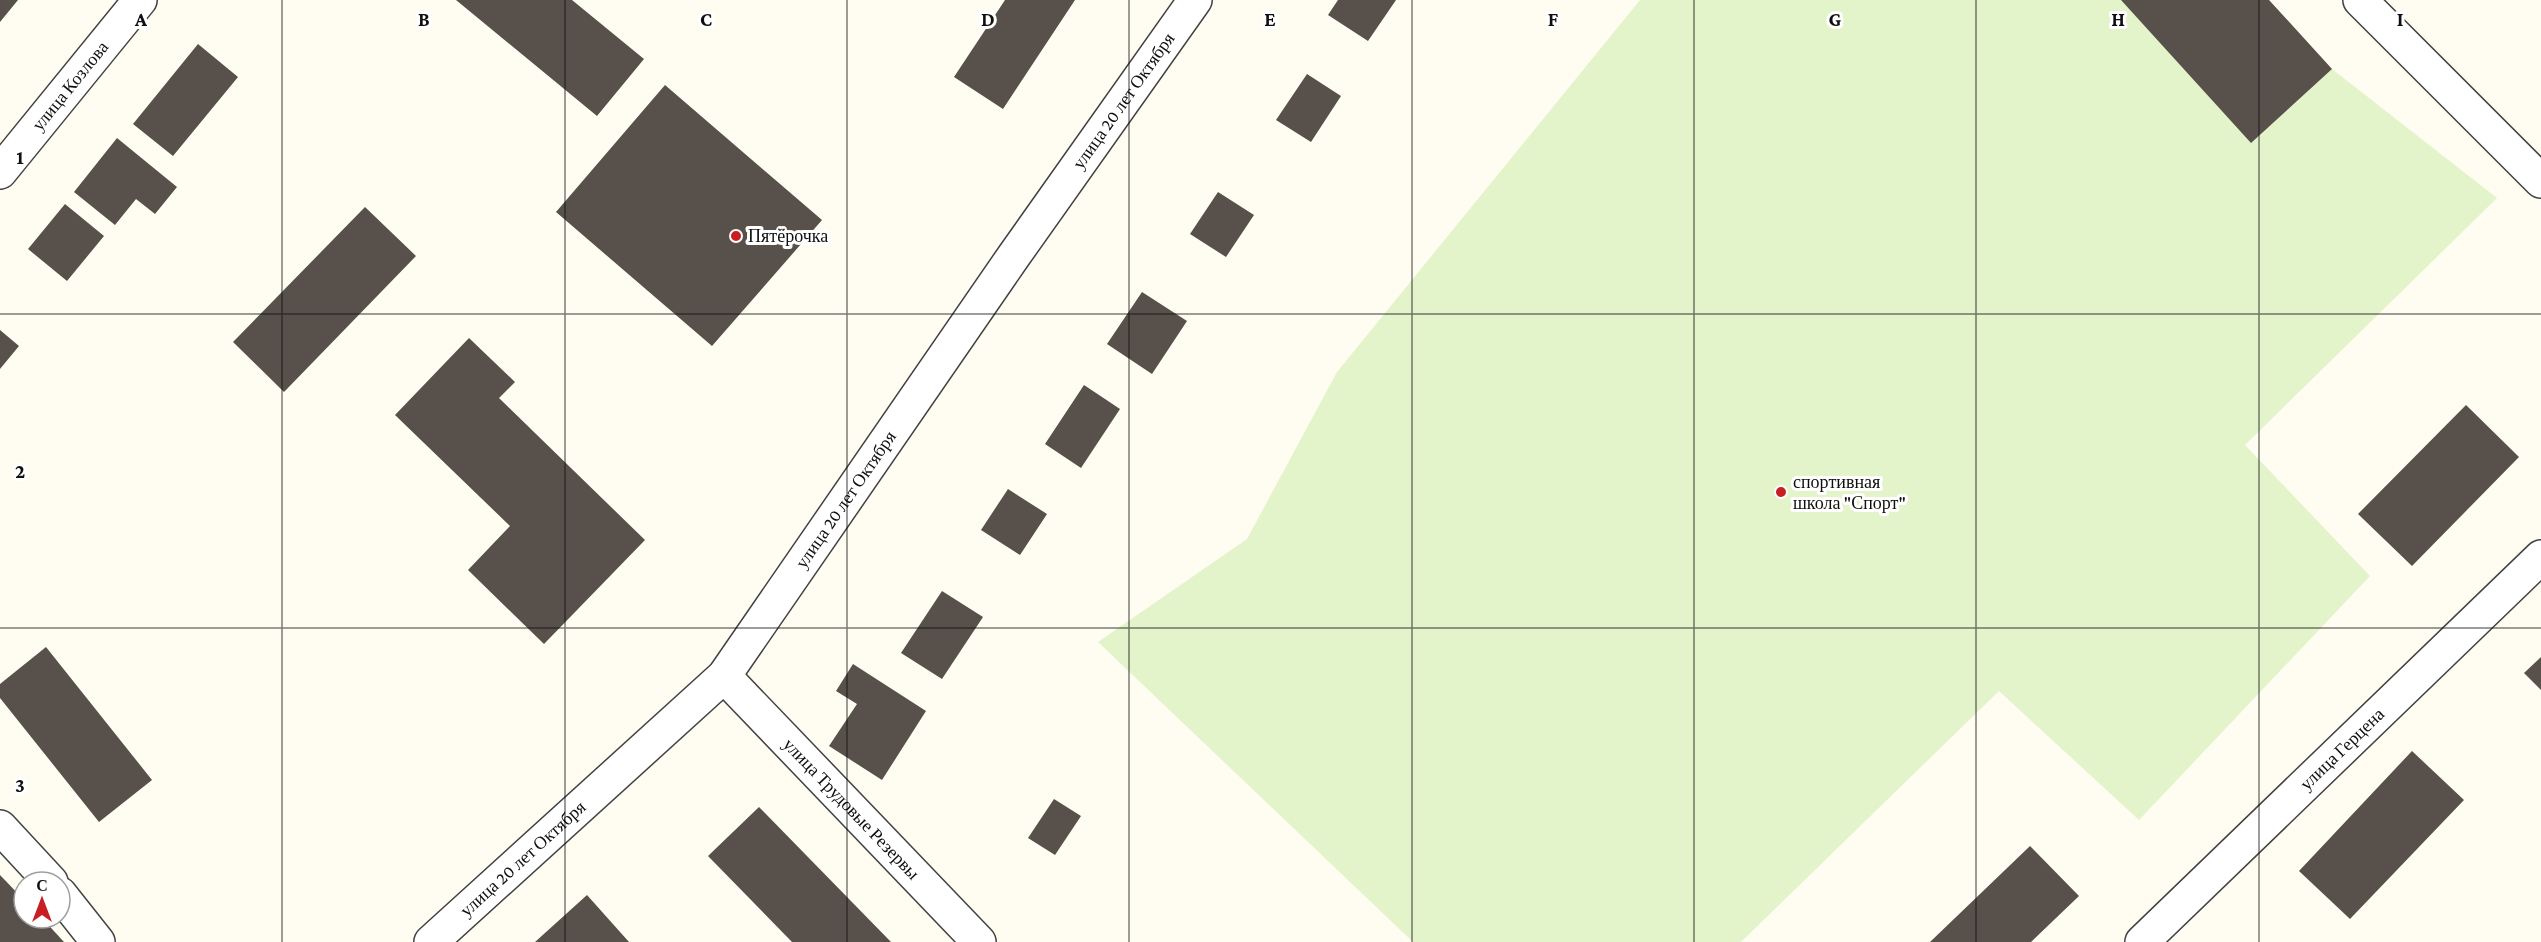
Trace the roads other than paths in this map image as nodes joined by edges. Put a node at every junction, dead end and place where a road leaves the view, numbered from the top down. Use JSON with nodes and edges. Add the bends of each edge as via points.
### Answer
{"nodes":[{"id":1,"x":140,"y":0,"type":"edge"},
{"id":2,"x":1195,"y":0,"type":"edge"},
{"id":3,"x":2360,"y":0,"type":"edge"},
{"id":4,"x":0,"y":172,"type":"edge"},
{"id":5,"x":2541,"y":181,"type":"edge"},
{"id":6,"x":2541,"y":557,"type":"edge"},
{"id":7,"x":724,"y":676,"type":"junction"},
{"id":8,"x":0,"y":827,"type":"edge"},
{"id":9,"x":40,"y":870,"type":"edge"},
{"id":10,"x":72,"y":909,"type":"edge"},
{"id":11,"x":98,"y":942,"type":"edge"},
{"id":12,"x":431,"y":942,"type":"edge"},
{"id":13,"x":979,"y":942,"type":"edge"},
{"id":14,"x":2142,"y":942,"type":"edge"}],
"edges":[{"from":1,"to":4,"type":"street","name":"улица Козлова"},
{"from":2,"to":7,"type":"street","name":"улица 20 лет Октября"},
{"from":3,"to":5,"type":"street"},
{"from":6,"to":14,"type":"street","name":"улица Герцена"},
{"from":7,"to":12,"type":"street","name":"улица 20 лет Октября"},
{"from":7,"to":13,"type":"street","name":"улица Трудовые Резервы"},
{"from":8,"to":9,"type":"street"},
{"from":10,"to":11,"type":"street"}]}
